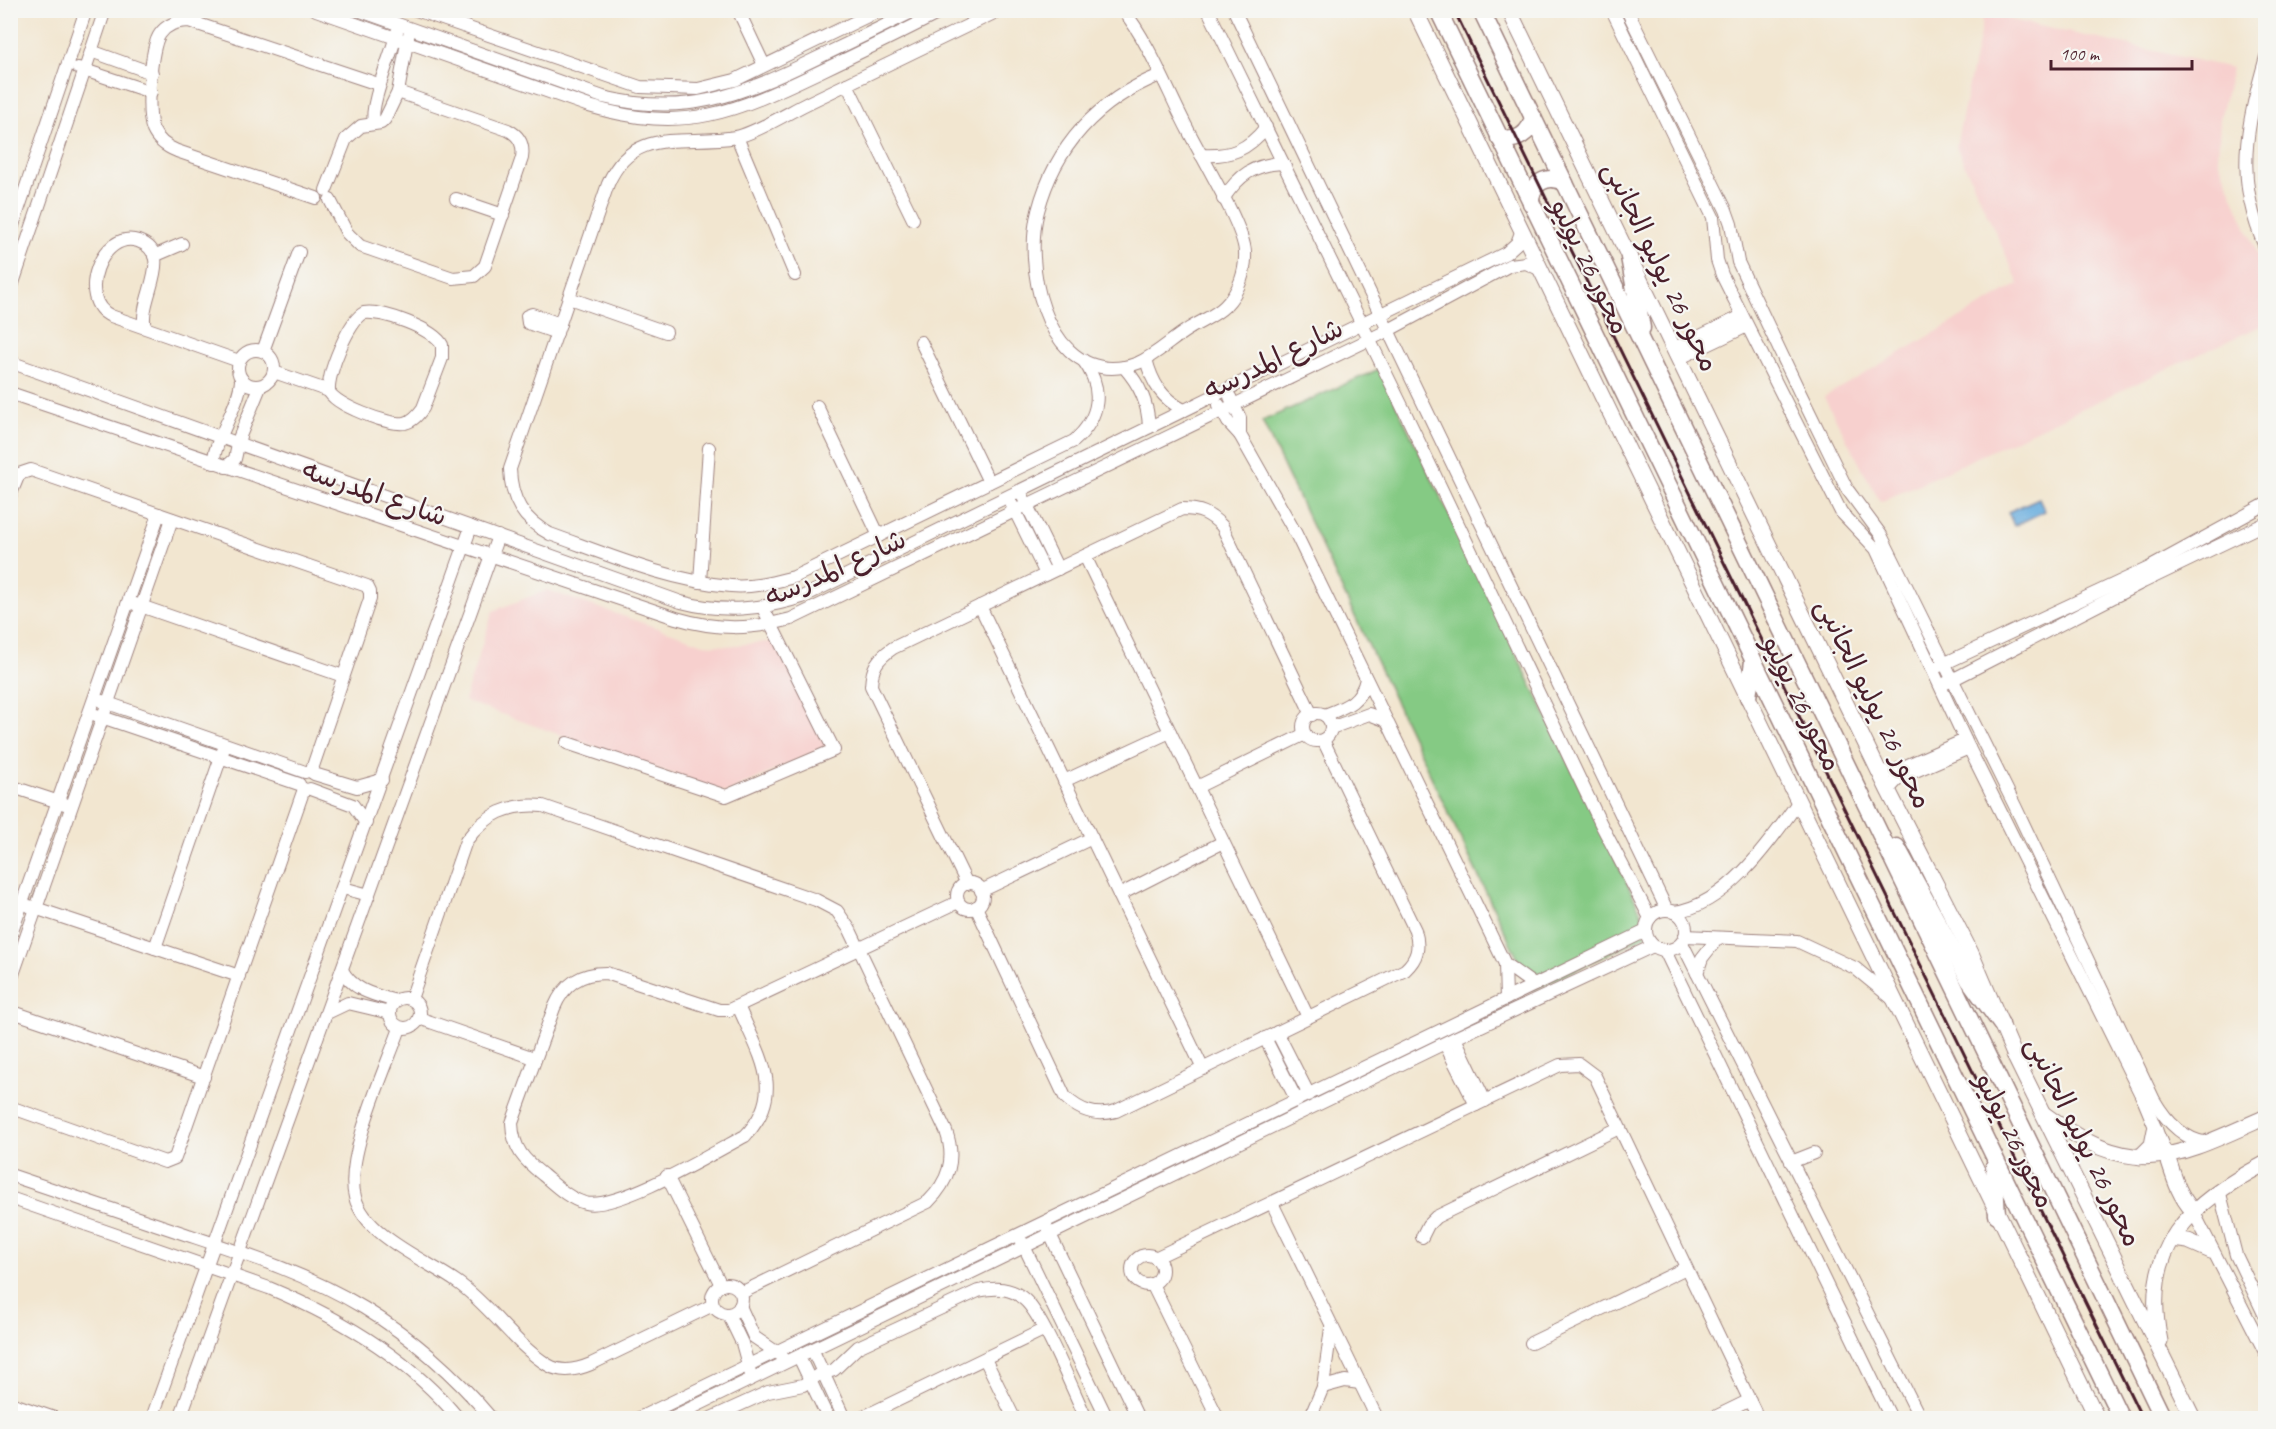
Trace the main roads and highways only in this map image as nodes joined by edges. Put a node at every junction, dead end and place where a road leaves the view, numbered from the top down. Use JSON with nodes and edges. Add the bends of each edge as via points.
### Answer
{"nodes":[{"id":1,"x":1415,"y":10,"type":"edge"},
{"id":2,"x":1438,"y":10,"type":"edge"},
{"id":3,"x":1481,"y":10,"type":"edge"},
{"id":4,"x":1509,"y":10,"type":"edge"},
{"id":5,"x":1533,"y":117,"type":"junction"},
{"id":6,"x":1499,"y":138,"type":"junction"},
{"id":7,"x":1565,"y":183,"type":"junction"},
{"id":8,"x":1531,"y":203,"type":"junction"},
{"id":9,"x":1629,"y":257,"type":"junction"},
{"id":10,"x":1646,"y":350,"type":"junction"},
{"id":11,"x":1753,"y":661,"type":"junction"},
{"id":12,"x":1748,"y":697,"type":"junction"},
{"id":13,"x":1868,"y":809,"type":"junction"},
{"id":14,"x":2001,"y":1024,"type":"junction"},
{"id":15,"x":2041,"y":1112,"type":"junction"},
{"id":16,"x":2265,"y":1117,"type":"edge"},
{"id":17,"x":2156,"y":1130,"type":"road end"},
{"id":18,"x":1994,"y":1156,"type":"junction"},
{"id":19,"x":2167,"y":1156,"type":"junction"},
{"id":20,"x":2140,"y":1157,"type":"junction"},
{"id":21,"x":2265,"y":1163,"type":"edge"},
{"id":22,"x":2193,"y":1211,"type":"junction"},
{"id":23,"x":1997,"y":1215,"type":"junction"},
{"id":24,"x":2172,"y":1239,"type":"junction"},
{"id":25,"x":2211,"y":1251,"type":"road end"},
{"id":26,"x":2165,"y":1363,"type":"junction"},
{"id":27,"x":2097,"y":1419,"type":"edge"},
{"id":28,"x":2121,"y":1419,"type":"edge"},
{"id":29,"x":2163,"y":1419,"type":"edge"},
{"id":30,"x":2193,"y":1419,"type":"edge"}],
"edges":[{"from":1,"to":12,"type":"main road"},
{"from":2,"to":6,"type":"highway","name":"محور 26 يوليو"},
{"from":3,"to":5,"type":"highway","name":"محور 26 يوليو"},
{"from":4,"to":9,"type":"main road","name":"محور 26 يوليو الجانبى"},
{"from":5,"to":6,"type":"highway","via":[[1524,135]]},
{"from":5,"to":7,"type":"highway","name":"محور 26 يوليو"},
{"from":6,"to":8,"type":"highway","name":"محور 26 يوليو"},
{"from":7,"to":8,"type":"highway","via":[[1551,178],[1541,181],[1534,188]]},
{"from":7,"to":10,"type":"highway","name":"محور 26 يوليو"},
{"from":8,"to":11,"type":"highway","name":"محور 26 يوليو"},
{"from":9,"to":10,"type":"highway"},
{"from":9,"to":14,"type":"main road","name":"محور 26 يوليو الجانبى","via":[[1971,953]]},
{"from":10,"to":13,"type":"highway","name":"محور 26 يوليو"},
{"from":11,"to":12,"type":"highway"},
{"from":11,"to":18,"type":"highway","name":"محور 26 يوليو"},
{"from":12,"to":23,"type":"main road"},
{"from":13,"to":14,"type":"highway","via":[[1890,835],[1973,986]]},
{"from":13,"to":29,"type":"highway","name":"محور 26 يوليو"},
{"from":14,"to":15,"type":"main road","name":"محور 26 يوليو الجانبى"},
{"from":15,"to":20,"type":"main road","via":[[2087,1143]]},
{"from":15,"to":26,"type":"main road","name":"محور 26 يوليو الجانبى"},
{"from":16,"to":19,"type":"main road"},
{"from":17,"to":20,"type":"main road","via":[[2152,1144]]},
{"from":18,"to":23,"type":"highway"},
{"from":18,"to":28,"type":"highway","name":"محور 26 يوليو"},
{"from":19,"to":20,"type":"main road"},
{"from":19,"to":22,"type":"main road","via":[[2176,1186]]},
{"from":21,"to":22,"type":"main road","via":[[2219,1190]]},
{"from":22,"to":24,"type":"main road"},
{"from":23,"to":27,"type":"main road"},
{"from":24,"to":25,"type":"main road"},
{"from":24,"to":26,"type":"main road","via":[[2162,1262],[2154,1314]]},
{"from":26,"to":30,"type":"main road","name":"محور 26 يوليو الجانبى"}]}
